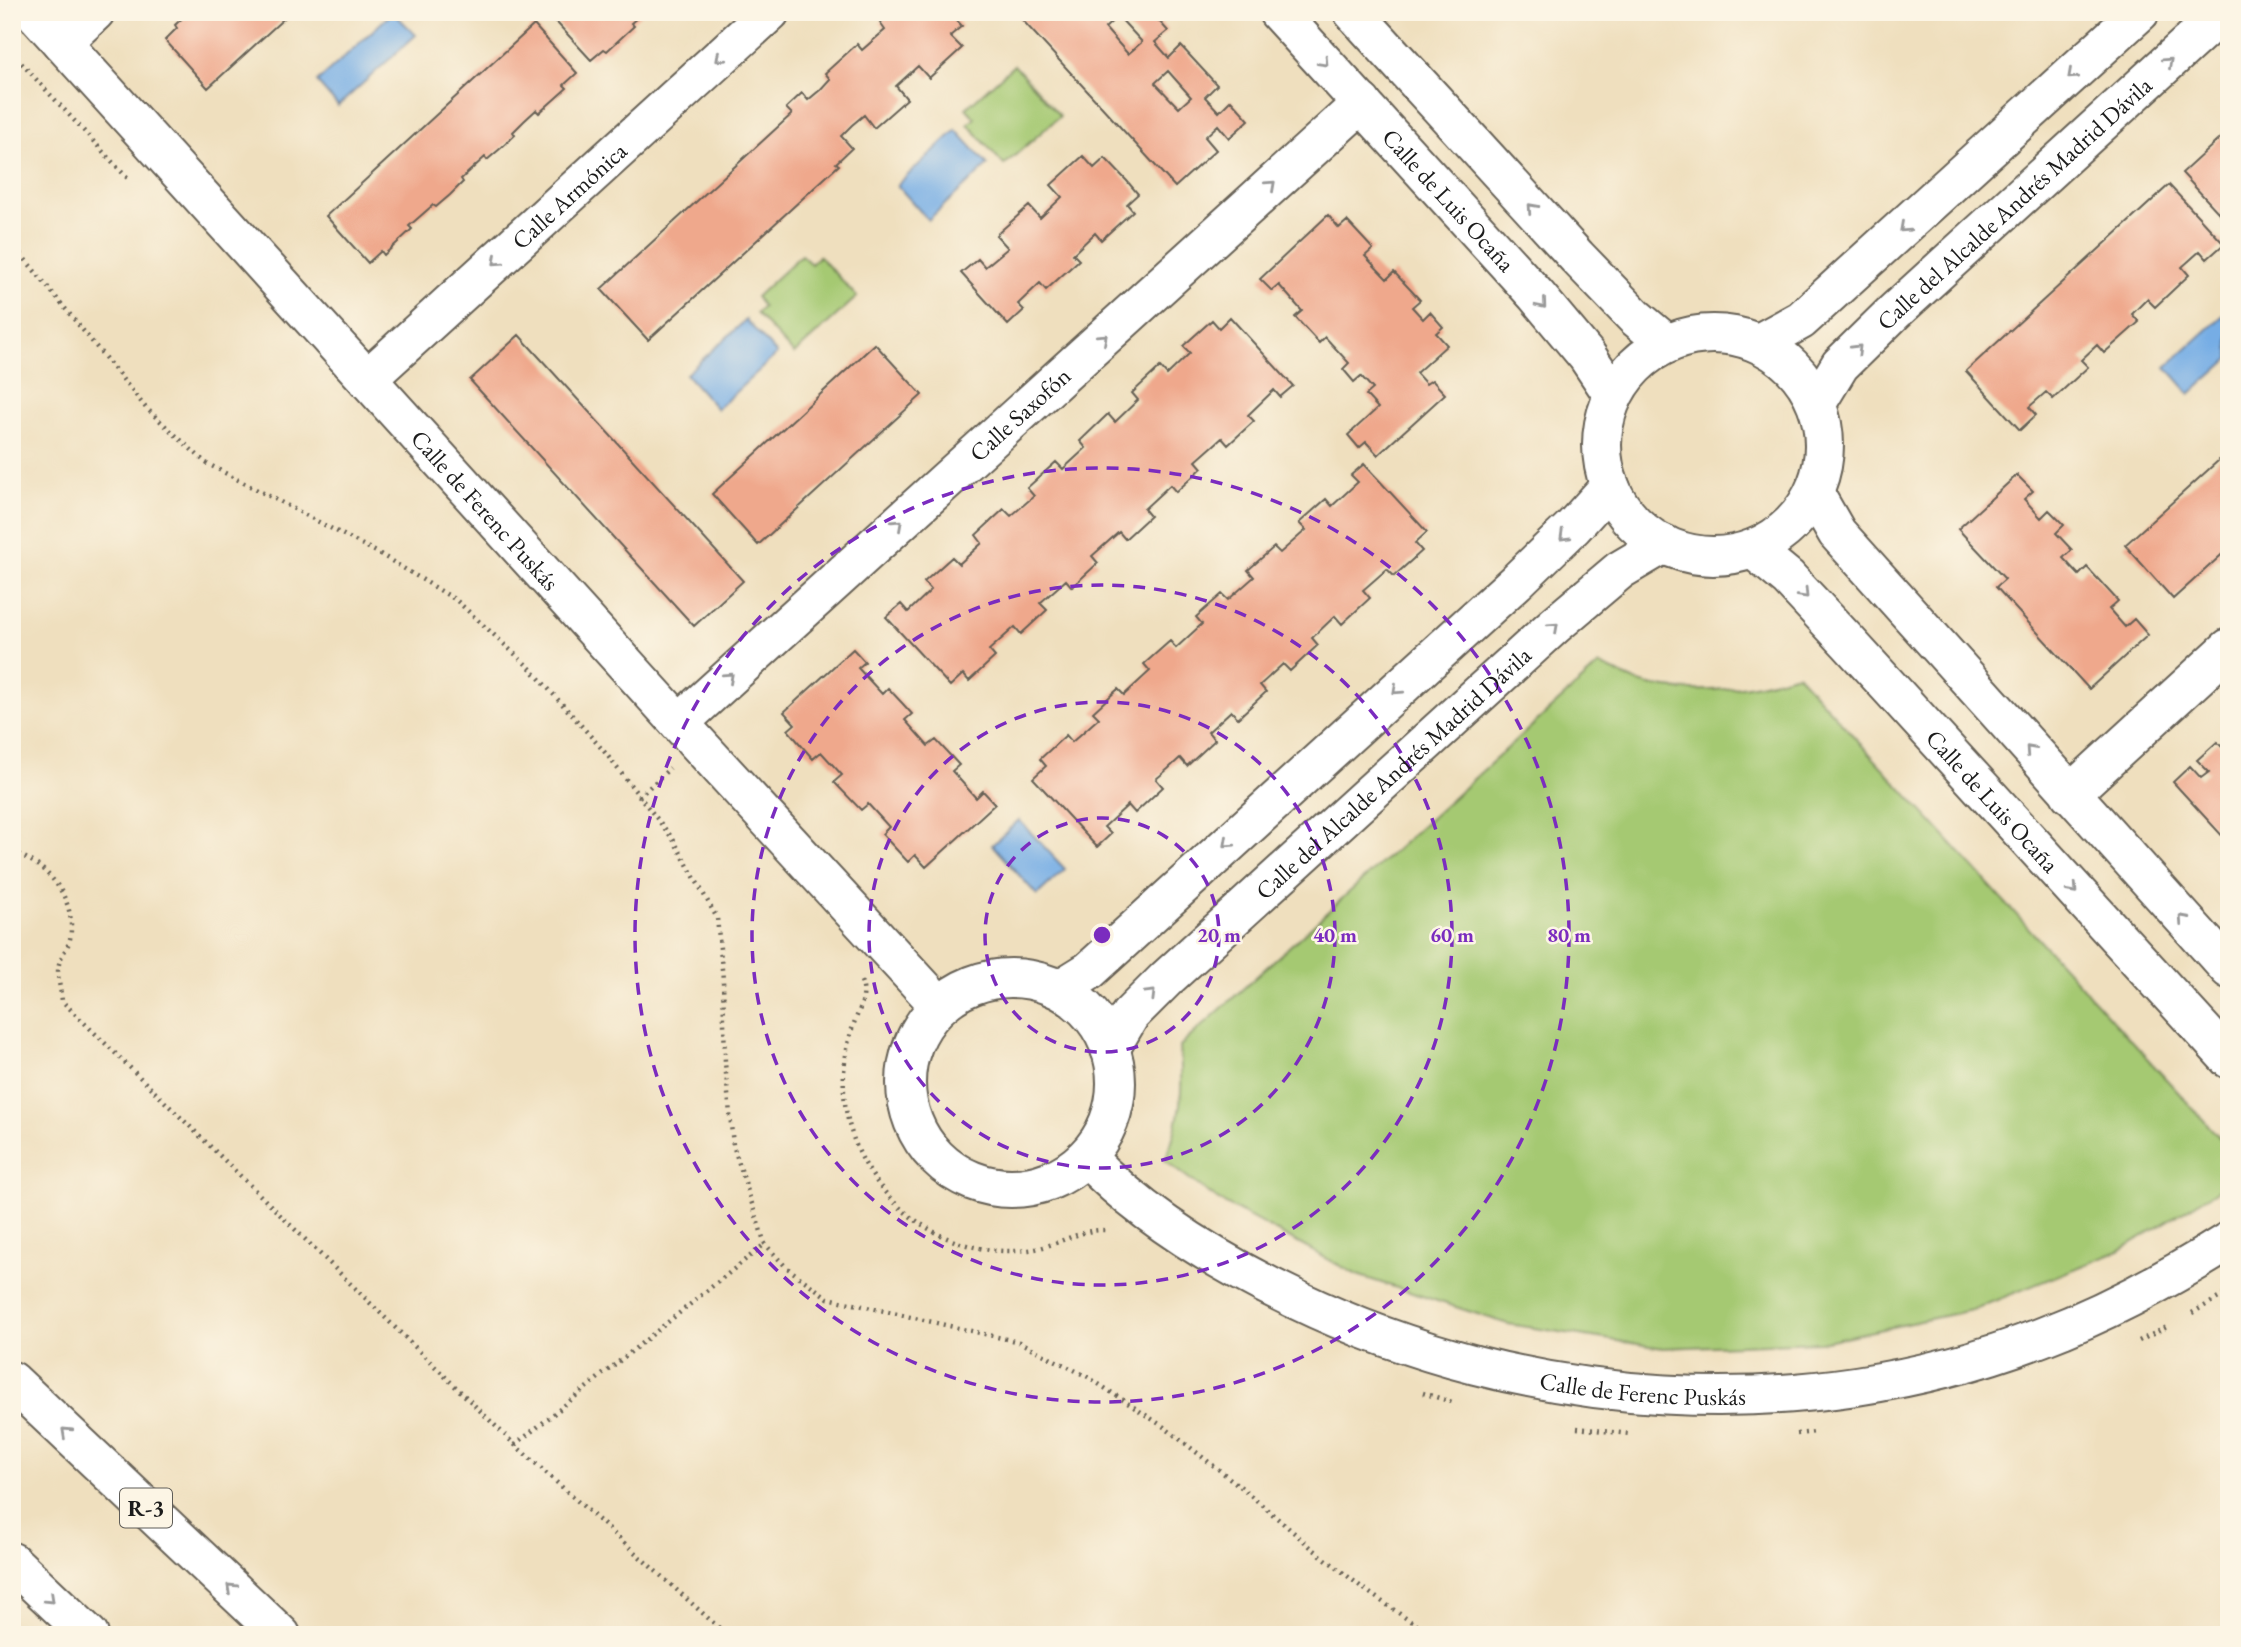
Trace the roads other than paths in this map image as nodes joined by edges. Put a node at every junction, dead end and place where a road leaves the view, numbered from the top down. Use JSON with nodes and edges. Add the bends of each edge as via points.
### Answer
{"nodes":[{"id":1,"x":34,"y":12,"type":"edge"},
{"id":2,"x":95,"y":12,"type":"edge"},
{"id":3,"x":770,"y":12,"type":"edge"},
{"id":4,"x":1278,"y":12,"type":"edge"},
{"id":5,"x":1353,"y":12,"type":"edge"},
{"id":6,"x":2140,"y":12,"type":"edge"},
{"id":7,"x":2223,"y":12,"type":"edge"},
{"id":8,"x":62,"y":43,"type":"junction"},
{"id":9,"x":1362,"y":103,"type":"junction"},
{"id":10,"x":1666,"y":343,"type":"junction"},
{"id":11,"x":1759,"y":343,"type":"junction"},
{"id":12,"x":367,"y":379,"type":"junction"},
{"id":13,"x":1613,"y":395,"type":"junction"},
{"id":14,"x":1817,"y":404,"type":"junction"},
{"id":15,"x":1610,"y":486,"type":"junction"},
{"id":16,"x":1814,"y":493,"type":"junction"},
{"id":17,"x":1664,"y":544,"type":"junction"},
{"id":18,"x":1753,"y":549,"type":"junction"},
{"id":19,"x":2229,"y":648,"type":"edge"},
{"id":20,"x":679,"y":723,"type":"junction"},
{"id":21,"x":2070,"y":794,"type":"junction"},
{"id":22,"x":2229,"y":969,"type":"edge"},
{"id":23,"x":1060,"y":989,"type":"junction"},
{"id":24,"x":939,"y":1005,"type":"junction"},
{"id":25,"x":1110,"y":1049,"type":"junction"},
{"id":26,"x":2229,"y":1059,"type":"edge"},
{"id":27,"x":1086,"y":1157,"type":"junction"},
{"id":28,"x":2229,"y":1241,"type":"edge"},
{"id":29,"x":12,"y":1381,"type":"edge"},
{"id":30,"x":12,"y":1562,"type":"edge"},
{"id":31,"x":89,"y":1635,"type":"edge"},
{"id":32,"x":281,"y":1635,"type":"edge"}],
"edges":[{"from":1,"to":8,"type":"main road","name":"Calle de Ferenc Puskás"},
{"from":2,"to":8,"type":"main road"},
{"from":3,"to":12,"type":"main road","name":"Calle Armónica","one_way":true},
{"from":4,"to":9,"type":"main road","name":"Calle de Luis Ocaña","one_way":true},
{"from":10,"to":5,"type":"main road","one_way":true,"via":[[1577,257]]},
{"from":6,"to":11,"type":"main road","one_way":true,"via":[[1801,320]]},
{"from":14,"to":7,"type":"main road","name":"Calle del Alcalde Andrés Madrid Dávila","one_way":true,"via":[[1840,365],[1894,312]]},
{"from":8,"to":12,"type":"main road","name":"Calle de Ferenc Puskás"},
{"from":9,"to":13,"type":"main road","name":"Calle de Luis Ocaña","one_way":true,"via":[[1536,295]]},
{"from":20,"to":9,"type":"main road","name":"Calle Saxofón","one_way":true},
{"from":10,"to":11,"type":"main road","via":[[1712,333]]},
{"from":10,"to":13,"type":"main road","via":[[1645,356]]},
{"from":11,"to":14,"type":"main road","via":[[1783,358],[1803,379]]},
{"from":12,"to":20,"type":"main road","name":"Calle de Ferenc Puskás"},
{"from":13,"to":15,"type":"main road","via":[[1602,440]]},
{"from":14,"to":16,"type":"main road","via":[[1824,449]]},
{"from":15,"to":17,"type":"main road","via":[[1623,509]]},
{"from":15,"to":23,"type":"main road","one_way":true,"via":[[1516,582],[1089,971]]},
{"from":16,"to":18,"type":"main road","via":[[1778,536]]},
{"from":21,"to":16,"type":"main road","one_way":true,"via":[[1837,533]]},
{"from":17,"to":18,"type":"main road","via":[[1708,556]]},
{"from":25,"to":17,"type":"main road","name":"Calle del Alcalde Andrés Madrid Dávila","one_way":true,"via":[[1130,1015],[1198,950],[1555,625],[1620,570]]},
{"from":18,"to":26,"type":"main road","name":"Calle de Luis Ocaña","one_way":true,"via":[[1788,578],[1849,643]]},
{"from":19,"to":21,"type":"main road"},
{"from":20,"to":24,"type":"main road","name":"Calle de Ferenc Puskás"},
{"from":22,"to":21,"type":"main road","one_way":true},
{"from":23,"to":24,"type":"main road","via":[[1019,977],[997,978],[956,992]]},
{"from":23,"to":25,"type":"main road","via":[[1099,1025]]},
{"from":24,"to":27,"type":"main road","via":[[922,1025],[906,1073],[910,1112],[928,1147],[967,1178],[1017,1188],[1043,1183]]},
{"from":25,"to":27,"type":"main road","via":[[1115,1095],[1110,1118]]},
{"from":27,"to":28,"type":"main road","name":"Calle de Ferenc Puskás","via":[[1110,1182],[1211,1253],[1333,1318],[1492,1371],[1581,1388],[1643,1393],[1796,1392],[1858,1385],[1952,1365],[2084,1320],[2146,1291]]},
{"from":32,"to":29,"type":"main road","number":"R-3","one_way":true},
{"from":30,"to":31,"type":"main road","one_way":true}]}
